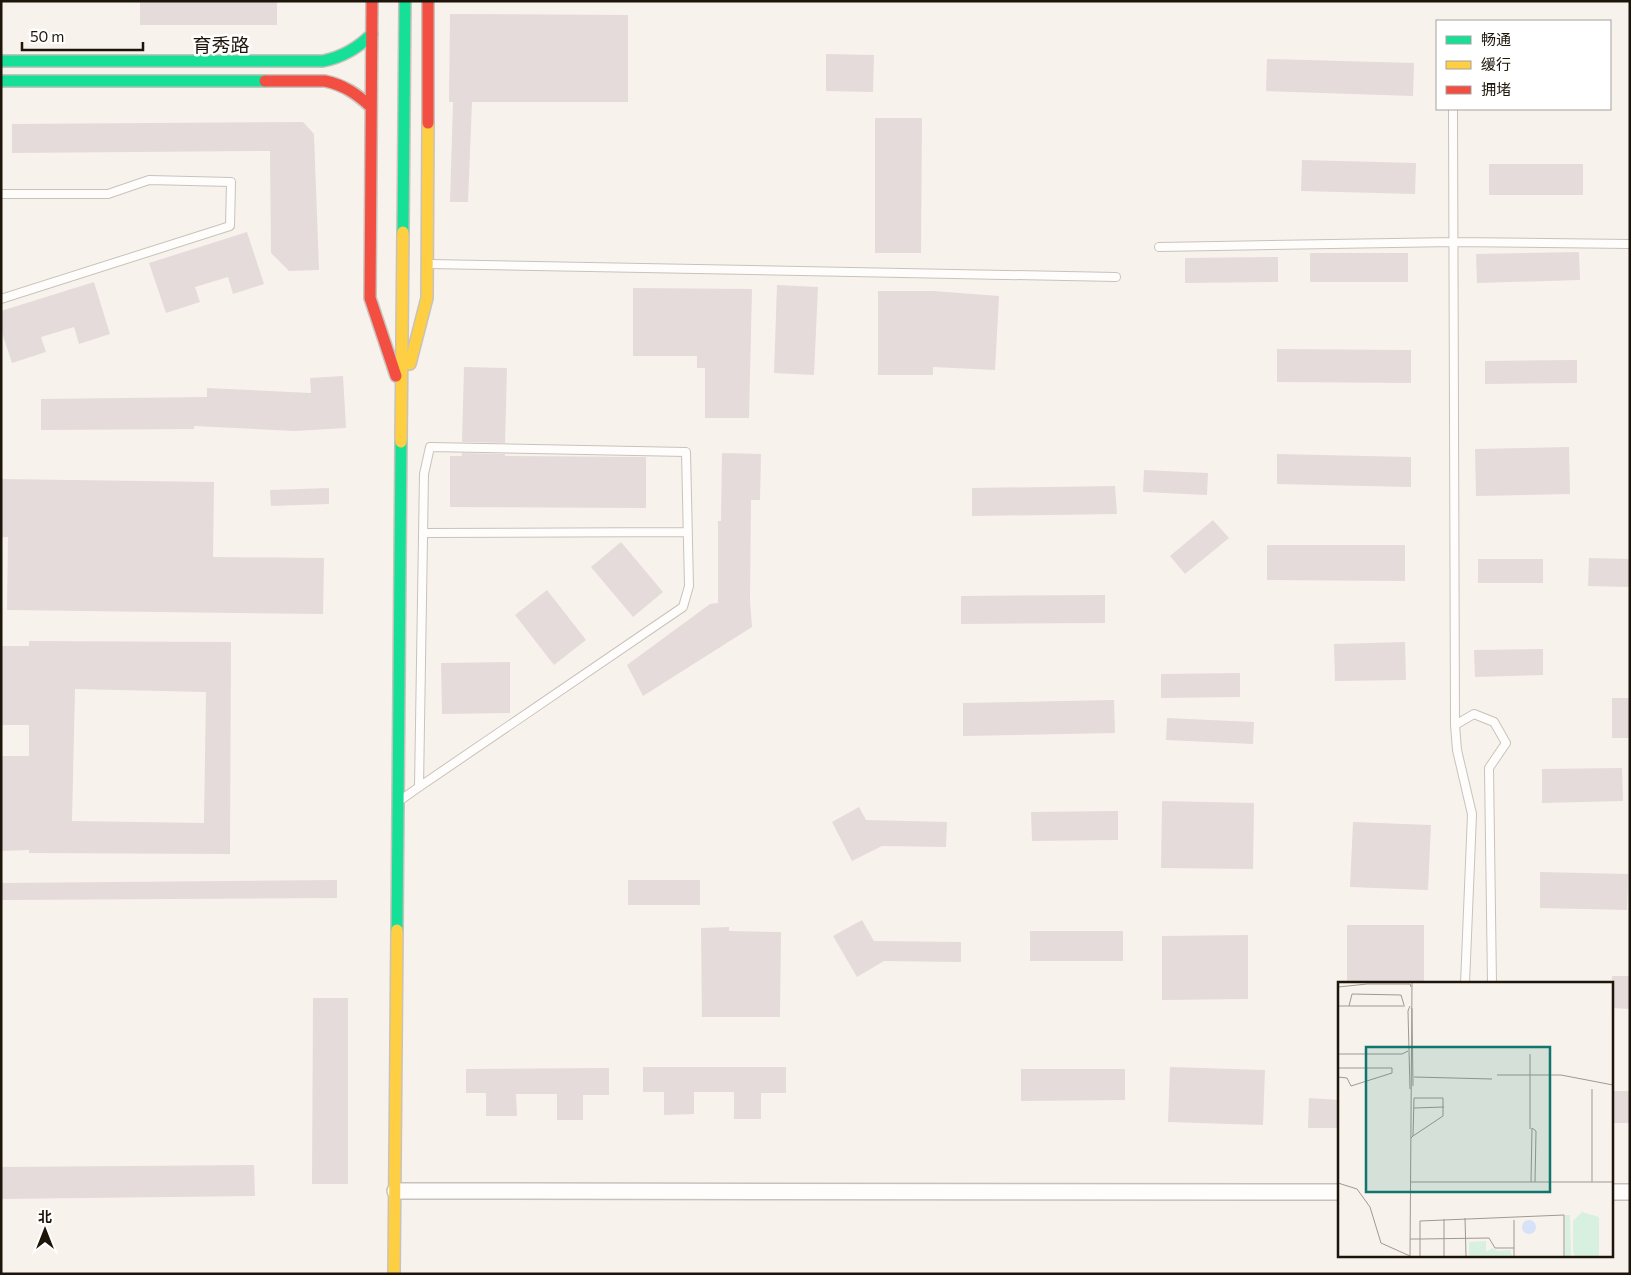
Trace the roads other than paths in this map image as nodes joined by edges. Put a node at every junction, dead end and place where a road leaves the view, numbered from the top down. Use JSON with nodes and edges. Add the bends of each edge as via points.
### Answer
{"nodes":[{"id":1,"x":372,"y":1,"type":"edge"},
{"id":2,"x":405,"y":1,"type":"edge"},
{"id":3,"x":428,"y":1,"type":"edge"},
{"id":4,"x":372,"y":34,"type":"junction"},
{"id":5,"x":1,"y":61,"type":"edge"},
{"id":6,"x":1,"y":82,"type":"edge"},
{"id":7,"x":371,"y":107,"type":"junction"},
{"id":8,"x":1453,"y":110,"type":"edge"},
{"id":9,"x":1,"y":194,"type":"edge"},
{"id":10,"x":1454,"y":242,"type":"junction"},
{"id":11,"x":1630,"y":244,"type":"edge"},
{"id":12,"x":1159,"y":247,"type":"dead end"},
{"id":13,"x":428,"y":264,"type":"junction"},
{"id":14,"x":1116,"y":277,"type":"dead end"},
{"id":15,"x":1,"y":299,"type":"edge"},
{"id":16,"x":402,"y":393,"type":"junction"},
{"id":17,"x":688,"y":532,"type":"junction"},
{"id":18,"x":423,"y":533,"type":"junction"},
{"id":19,"x":1455,"y":725,"type":"junction"},
{"id":20,"x":419,"y":787,"type":"junction"},
{"id":21,"x":398,"y":801,"type":"junction"},
{"id":22,"x":1466,"y":982,"type":"edge"},
{"id":23,"x":1492,"y":982,"type":"edge"},
{"id":24,"x":396,"y":1191,"type":"junction"},
{"id":25,"x":1338,"y":1192,"type":"edge"},
{"id":26,"x":1614,"y":1192,"type":"edge"},
{"id":27,"x":1630,"y":1192,"type":"edge"},
{"id":28,"x":394,"y":1274,"type":"edge"}],
"edges":[{"from":1,"to":4,"type":"street"},
{"from":2,"to":16,"type":"street"},
{"from":3,"to":13,"type":"street"},
{"from":4,"to":5,"type":"street","name":"育秀路","via":[[350,53],[323,61]]},
{"from":4,"to":7,"type":"street"},
{"from":6,"to":7,"type":"street","name":"育秀路","via":[[325,81],[340,83]]},
{"from":7,"to":16,"type":"street","via":[[370,298]]},
{"from":8,"to":10,"type":"lane"},
{"from":9,"to":15,"type":"lane","via":[[108,194],[149,180],[231,182],[230,226]]},
{"from":10,"to":11,"type":"lane"},
{"from":10,"to":12,"type":"lane"},
{"from":10,"to":19,"type":"lane"},
{"from":13,"to":14,"type":"lane"},
{"from":13,"to":16,"type":"street","via":[[427,298]]},
{"from":16,"to":21,"type":"street"},
{"from":17,"to":18,"type":"lane"},
{"from":17,"to":18,"type":"lane","via":[[686,452],[430,447],[424,474]]},
{"from":17,"to":20,"type":"lane","via":[[689,586],[683,607]]},
{"from":18,"to":20,"type":"lane"},
{"from":19,"to":22,"type":"lane","via":[[1457,750],[1472,814]]},
{"from":19,"to":23,"type":"lane","via":[[1474,714],[1494,722],[1506,743],[1490,768]]},
{"from":20,"to":21,"type":"lane"},
{"from":21,"to":24,"type":"street"},
{"from":24,"to":25,"type":"street"},
{"from":24,"to":28,"type":"street"},
{"from":26,"to":27,"type":"street"}]}
